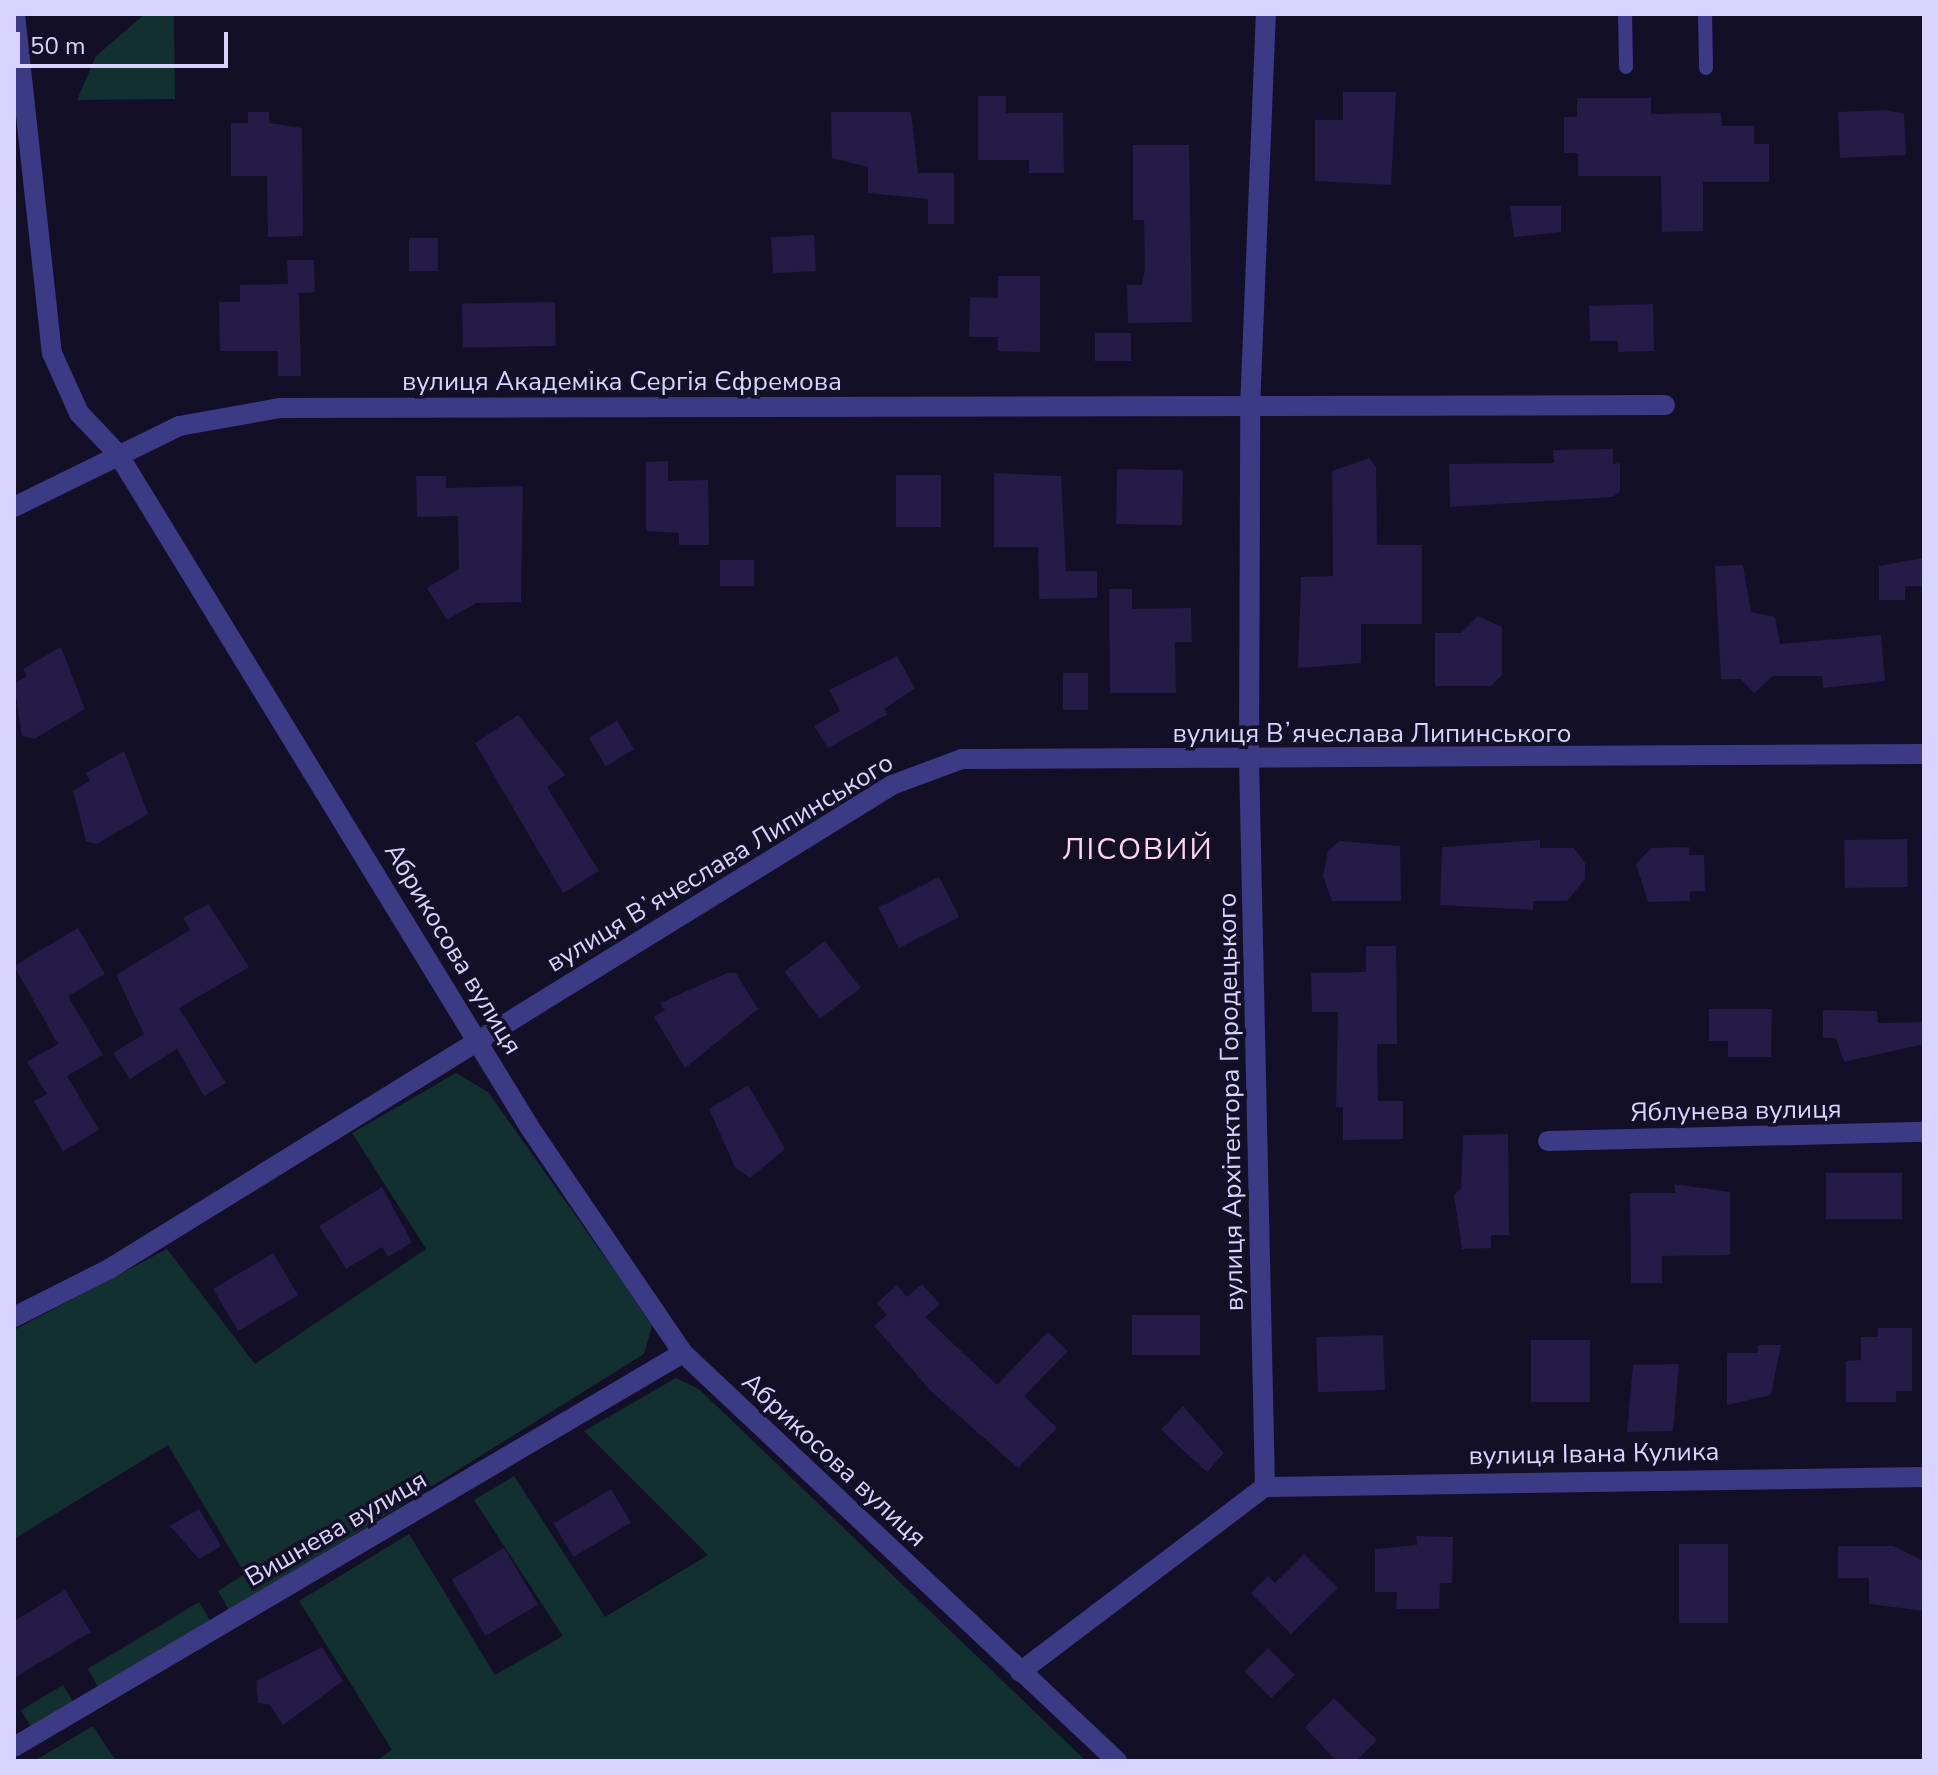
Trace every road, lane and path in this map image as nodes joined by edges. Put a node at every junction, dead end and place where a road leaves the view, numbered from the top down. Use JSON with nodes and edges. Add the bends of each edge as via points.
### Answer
{"nodes":[{"id":1,"x":15,"y":14,"type":"edge"},
{"id":2,"x":1266,"y":14,"type":"edge"},
{"id":3,"x":1625,"y":14,"type":"edge"},
{"id":4,"x":1705,"y":14,"type":"edge"},
{"id":5,"x":1626,"y":67,"type":"dead end"},
{"id":6,"x":1706,"y":68,"type":"dead end"},
{"id":7,"x":1665,"y":405,"type":"dead end"},
{"id":8,"x":1250,"y":409,"type":"junction"},
{"id":9,"x":118,"y":454,"type":"junction"},
{"id":10,"x":14,"y":507,"type":"edge"},
{"id":11,"x":1924,"y":754,"type":"edge"},
{"id":12,"x":1249,"y":762,"type":"junction"},
{"id":13,"x":477,"y":1037,"type":"junction"},
{"id":14,"x":1924,"y":1132,"type":"edge"},
{"id":15,"x":1548,"y":1141,"type":"dead end"},
{"id":16,"x":14,"y":1317,"type":"edge"},
{"id":17,"x":683,"y":1353,"type":"junction"},
{"id":18,"x":1924,"y":1477,"type":"edge"},
{"id":19,"x":1265,"y":1487,"type":"junction"},
{"id":20,"x":1020,"y":1672,"type":"junction"},
{"id":21,"x":14,"y":1747,"type":"edge"},
{"id":22,"x":1117,"y":1761,"type":"edge"}],
"edges":[{"from":1,"to":9,"type":"street","name":"Абрикосова вулиця","via":[[52,353],[79,413]]},
{"from":2,"to":8,"type":"street","name":"вулиця Архітектора Городецького"},
{"from":3,"to":5,"type":"lane"},
{"from":4,"to":6,"type":"lane"},
{"from":7,"to":8,"type":"street"},
{"from":8,"to":9,"type":"street","name":"вулиця Академіка Сергія Єфремова","via":[[280,408],[179,426]]},
{"from":8,"to":12,"type":"street","name":"вулиця Архітектора Городецького"},
{"from":9,"to":10,"type":"street","name":"вулиця Академіка Сергія Єфремова"},
{"from":9,"to":13,"type":"street","name":"Абрикосова вулиця"},
{"from":11,"to":12,"type":"street","name":"вулиця Вʼячеслава Липинського"},
{"from":12,"to":13,"type":"street","name":"вулиця Вʼячеслава Липинського","via":[[962,759],[892,785]]},
{"from":12,"to":19,"type":"street","name":"вулиця Архітектора Городецького"},
{"from":13,"to":16,"type":"street","name":"вулиця Вʼячеслава Липинського","via":[[109,1269]]},
{"from":13,"to":17,"type":"street","name":"Абрикосова вулиця"},
{"from":14,"to":15,"type":"street","name":"Яблунева вулиця"},
{"from":17,"to":20,"type":"street","name":"Абрикосова вулиця"},
{"from":17,"to":21,"type":"street","name":"Вишнева вулиця"},
{"from":18,"to":19,"type":"street","name":"вулиця Івана Кулика"},
{"from":19,"to":20,"type":"street"},
{"from":20,"to":22,"type":"street","name":"Абрикосова вулиця"}]}
